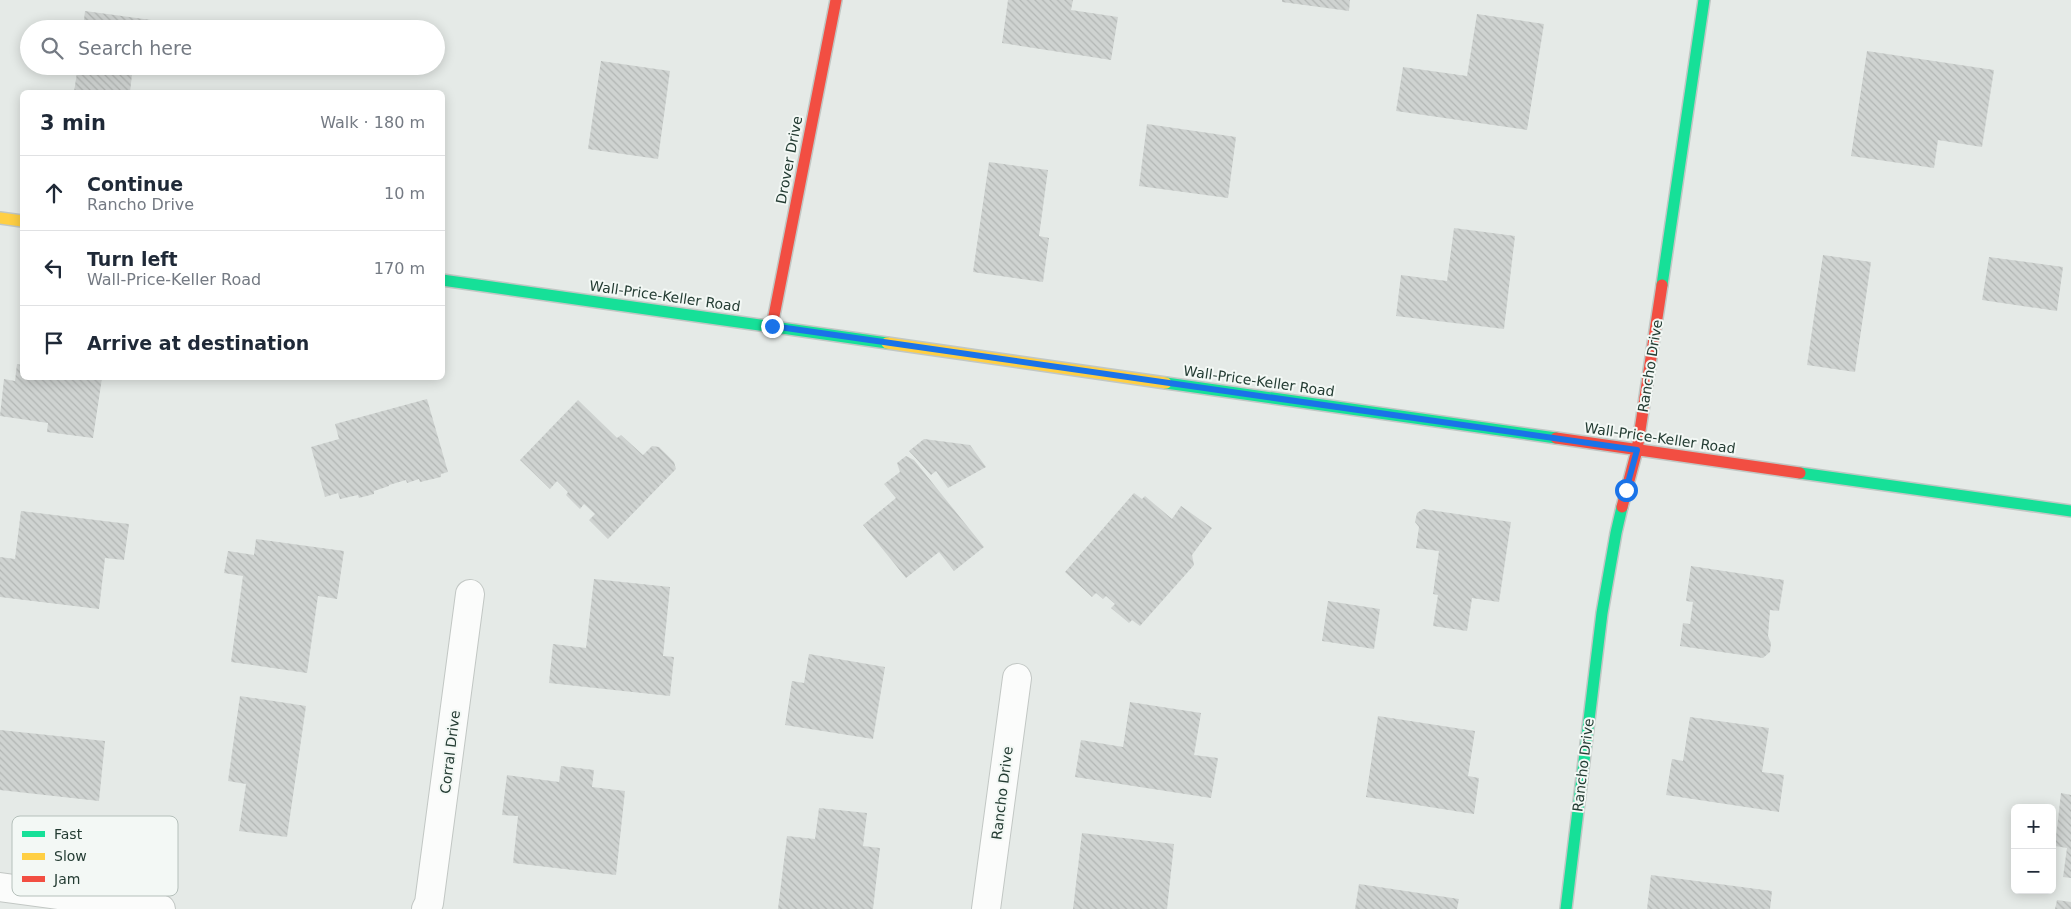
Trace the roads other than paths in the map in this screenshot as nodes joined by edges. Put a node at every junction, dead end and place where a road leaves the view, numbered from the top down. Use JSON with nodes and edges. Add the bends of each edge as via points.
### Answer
{"nodes":[{"id":1,"x":836,"y":0,"type":"edge"},
{"id":2,"x":1704,"y":0,"type":"edge"},
{"id":3,"x":0,"y":218,"type":"edge"},
{"id":4,"x":20,"y":221,"type":"edge"},
{"id":5,"x":445,"y":280,"type":"edge"},
{"id":6,"x":772,"y":326,"type":"junction"},
{"id":7,"x":1637,"y":450,"type":"junction"},
{"id":8,"x":2071,"y":511,"type":"edge"},
{"id":9,"x":470,"y":594,"type":"dead end"},
{"id":10,"x":1017,"y":678,"type":"dead end"},
{"id":11,"x":66,"y":896,"type":"edge"},
{"id":12,"x":161,"y":909,"type":"edge"},
{"id":13,"x":426,"y":909,"type":"edge"},
{"id":14,"x":986,"y":909,"type":"edge"},
{"id":15,"x":1566,"y":909,"type":"edge"}],
"edges":[{"from":1,"to":6,"type":"street","name":"Drover Drive"},
{"from":2,"to":7,"type":"street","name":"Rancho Drive"},
{"from":3,"to":4,"type":"street"},
{"from":5,"to":6,"type":"street","name":"Wall-Price-Keller Road"},
{"from":6,"to":7,"type":"street","name":"Wall-Price-Keller Road"},
{"from":7,"to":8,"type":"street","name":"Wall-Price-Keller Road"},
{"from":7,"to":15,"type":"street","name":"Rancho Drive","via":[[1616,533],[1602,613]]},
{"from":9,"to":13,"type":"street","name":"Corral Drive"},
{"from":10,"to":14,"type":"street","name":"Rancho Drive"},
{"from":11,"to":12,"type":"street"}]}
